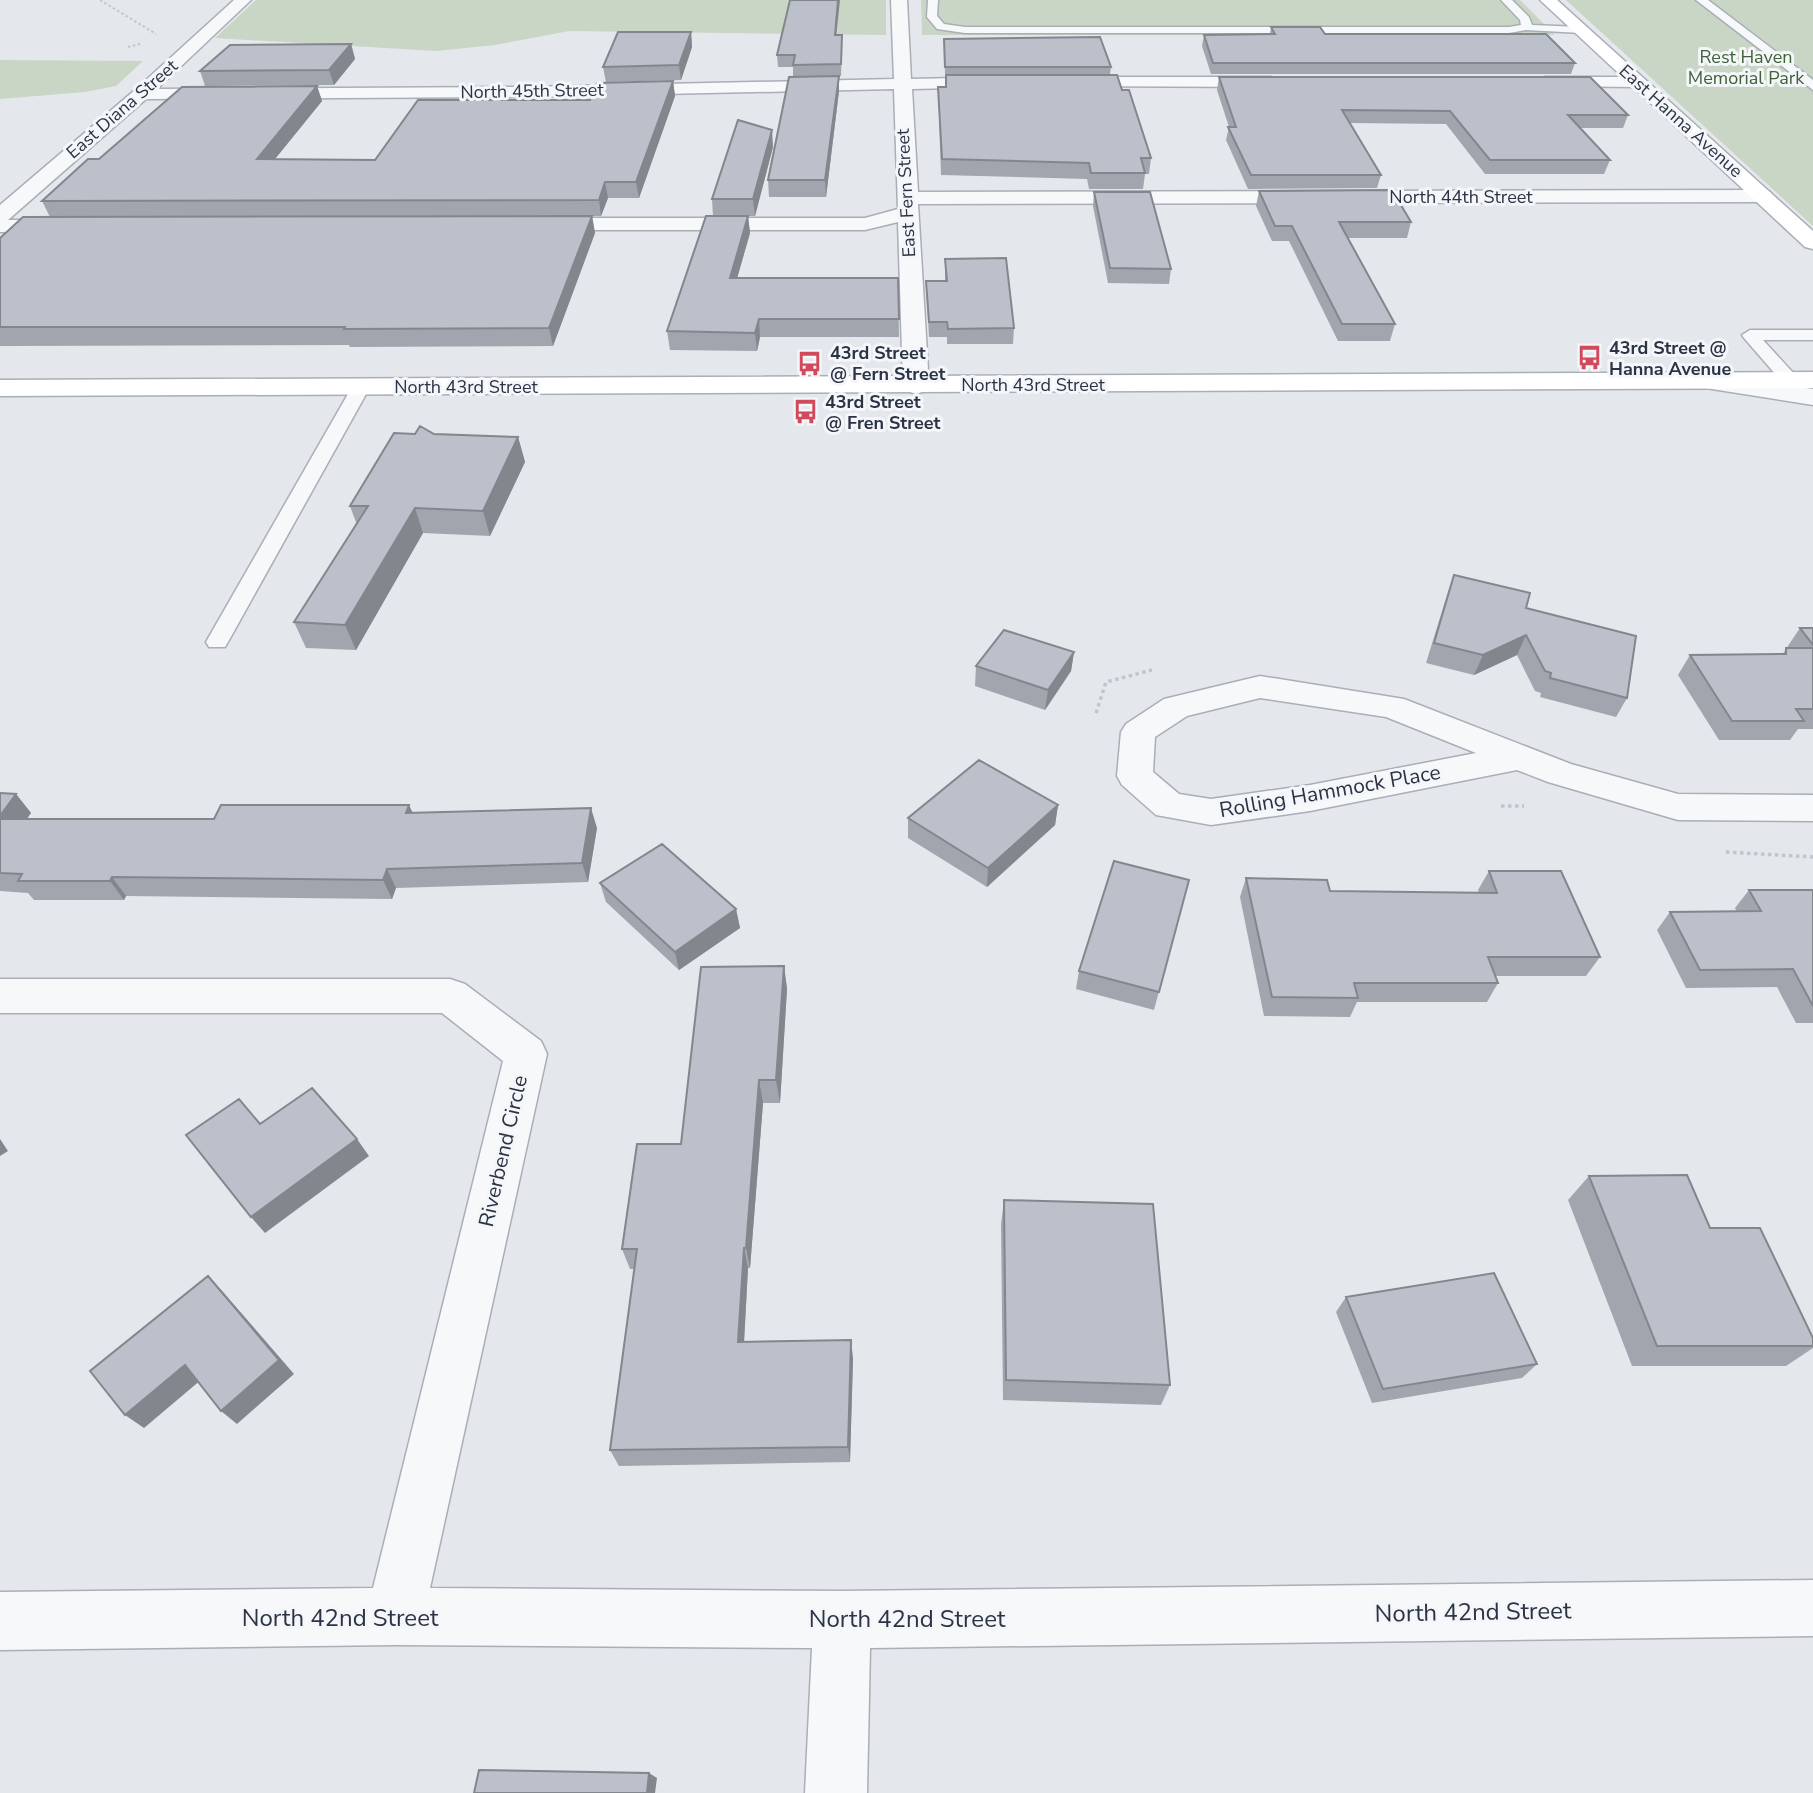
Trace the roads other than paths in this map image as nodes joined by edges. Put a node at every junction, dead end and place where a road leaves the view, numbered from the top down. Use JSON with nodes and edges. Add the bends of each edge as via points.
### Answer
{"nodes":[{"id":1,"x":243,"y":0,"type":"edge"},
{"id":2,"x":899,"y":0,"type":"edge"},
{"id":3,"x":933,"y":0,"type":"edge"},
{"id":4,"x":1506,"y":0,"type":"edge"},
{"id":5,"x":1548,"y":0,"type":"edge"},
{"id":6,"x":1701,"y":0,"type":"edge"},
{"id":7,"x":1527,"y":27,"type":"junction"},
{"id":8,"x":1581,"y":30,"type":"junction"},
{"id":9,"x":901,"y":82,"type":"junction"},
{"id":10,"x":1023,"y":82,"type":"edge"},
{"id":11,"x":1050,"y":82,"type":"edge"},
{"id":12,"x":1294,"y":82,"type":"edge"},
{"id":13,"x":1527,"y":82,"type":"edge"},
{"id":14,"x":1637,"y":82,"type":"junction"},
{"id":15,"x":1813,"y":86,"type":"edge"},
{"id":16,"x":141,"y":94,"type":"junction"},
{"id":17,"x":1763,"y":195,"type":"junction"},
{"id":18,"x":907,"y":206,"type":"junction"},
{"id":19,"x":0,"y":216,"type":"edge"},
{"id":20,"x":516,"y":224,"type":"edge"},
{"id":21,"x":84,"y":225,"type":"edge"},
{"id":22,"x":0,"y":226,"type":"edge"},
{"id":23,"x":1813,"y":242,"type":"edge"},
{"id":24,"x":1813,"y":335,"type":"edge"},
{"id":25,"x":1695,"y":380,"type":"junction"},
{"id":26,"x":1802,"y":380,"type":"edge"},
{"id":27,"x":916,"y":386,"type":"junction"},
{"id":28,"x":361,"y":387,"type":"junction"},
{"id":29,"x":0,"y":388,"type":"edge"},
{"id":30,"x":1813,"y":397,"type":"edge"},
{"id":31,"x":216,"y":642,"type":"dead end"},
{"id":32,"x":1520,"y":757,"type":"junction"},
{"id":33,"x":1813,"y":808,"type":"edge"},
{"id":34,"x":0,"y":996,"type":"edge"},
{"id":35,"x":1813,"y":1608,"type":"edge"},
{"id":36,"x":395,"y":1616,"type":"junction"},
{"id":37,"x":842,"y":1620,"type":"junction"},
{"id":38,"x":0,"y":1621,"type":"edge"},
{"id":39,"x":836,"y":1793,"type":"edge"}],
"edges":[{"from":1,"to":16,"type":"street","name":"East Diana Street"},
{"from":2,"to":9,"type":"street","name":"East Fern Street"},
{"from":3,"to":7,"type":"lane","via":[[932,17],[941,27],[965,30]]},
{"from":4,"to":7,"type":"lane"},
{"from":5,"to":8,"type":"street","name":"East Hanna Avenue"},
{"from":6,"to":15,"type":"lane"},
{"from":7,"to":8,"type":"lane"},
{"from":8,"to":14,"type":"street","name":"East Hanna Avenue"},
{"from":9,"to":10,"type":"street","name":"North 45th Street"},
{"from":9,"to":16,"type":"street","name":"North 45th Street","via":[[527,92]]},
{"from":9,"to":18,"type":"street","name":"East Fern Street"},
{"from":11,"to":12,"type":"street"},
{"from":13,"to":14,"type":"street"},
{"from":14,"to":17,"type":"street","name":"East Hanna Avenue"},
{"from":16,"to":19,"type":"street","name":"East Diana Street"},
{"from":17,"to":18,"type":"street","name":"North 44th Street"},
{"from":17,"to":23,"type":"street","name":"East Hanna Avenue"},
{"from":18,"to":20,"type":"street","name":"North 44th Street","via":[[865,223]]},
{"from":18,"to":27,"type":"street","name":"East Fern Street"},
{"from":21,"to":22,"type":"street"},
{"from":24,"to":26,"type":"lane","via":[[1750,335]]},
{"from":25,"to":26,"type":"street","name":"North 43rd Street"},
{"from":25,"to":27,"type":"street","name":"North 43rd Street"},
{"from":25,"to":30,"type":"street"},
{"from":27,"to":28,"type":"street","name":"North 43rd Street"},
{"from":28,"to":29,"type":"street","name":"North 43rd Street"},
{"from":28,"to":31,"type":"lane"},
{"from":32,"to":32,"type":"street","name":"Rolling Hammock Place","via":[[1392,707],[1259,687],[1176,707],[1138,732],[1135,776],[1169,806],[1211,812],[1310,798]]},
{"from":32,"to":33,"type":"street","name":"Rolling Hammock Place","via":[[1678,807]]},
{"from":34,"to":36,"type":"street","name":"Riverbend Circle","via":[[450,996],[526,1054]]},
{"from":35,"to":37,"type":"street","name":"North 42nd Street"},
{"from":36,"to":37,"type":"street","name":"North 42nd Street"},
{"from":36,"to":38,"type":"street","name":"North 42nd Street"},
{"from":37,"to":39,"type":"street"}]}
